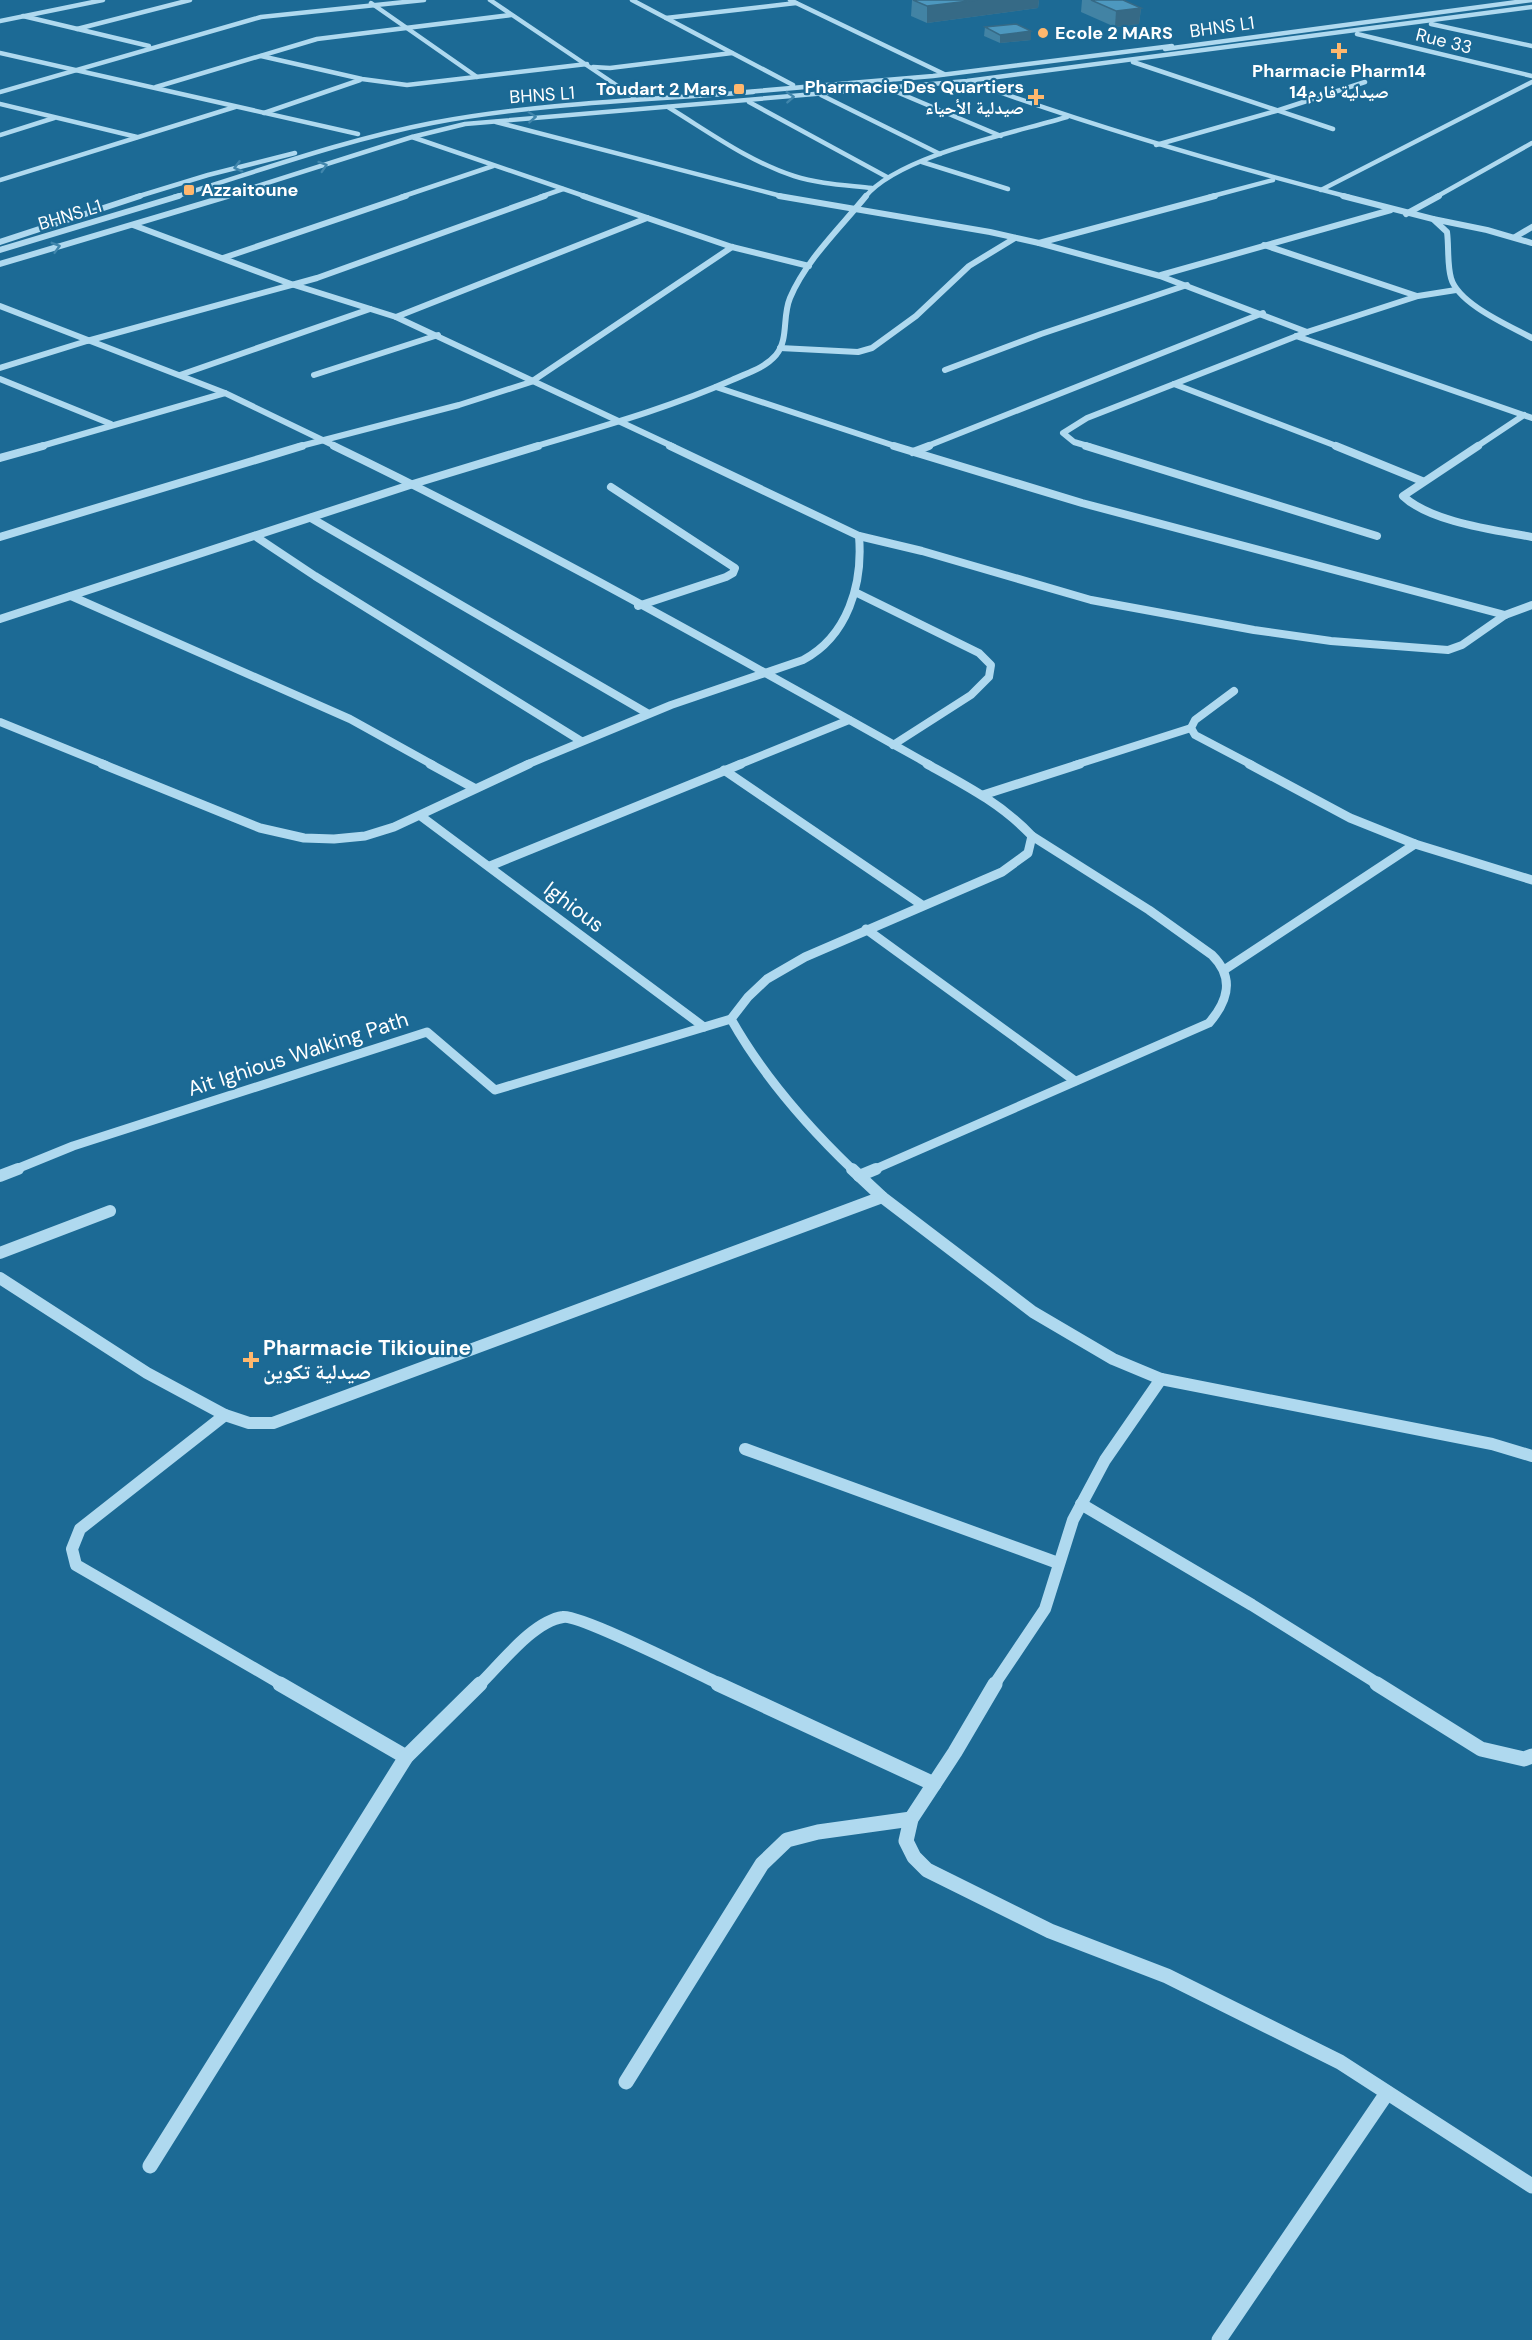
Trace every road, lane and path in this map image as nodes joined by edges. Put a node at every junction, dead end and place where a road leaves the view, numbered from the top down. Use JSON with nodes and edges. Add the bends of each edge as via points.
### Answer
{"nodes":[{"id":1,"x":103,"y":0,"type":"edge"},
{"id":2,"x":172,"y":0,"type":"edge"},
{"id":3,"x":189,"y":0,"type":"edge"},
{"id":4,"x":366,"y":0,"type":"edge"},
{"id":5,"x":424,"y":0,"type":"edge"},
{"id":6,"x":490,"y":0,"type":"edge"},
{"id":7,"x":632,"y":0,"type":"edge"},
{"id":8,"x":790,"y":0,"type":"edge"},
{"id":9,"x":1496,"y":0,"type":"edge"},
{"id":10,"x":1502,"y":0,"type":"edge"},
{"id":11,"x":1532,"y":0,"type":"edge"},
{"id":12,"x":178,"y":1,"type":"edge"},
{"id":13,"x":797,"y":3,"type":"junction"},
{"id":14,"x":374,"y":5,"type":"junction"},
{"id":15,"x":1532,"y":9,"type":"edge"},
{"id":16,"x":511,"y":15,"type":"junction"},
{"id":17,"x":23,"y":16,"type":"junction"},
{"id":18,"x":666,"y":18,"type":"junction"},
{"id":19,"x":0,"y":21,"type":"edge"},
{"id":20,"x":1422,"y":22,"type":"junction"},
{"id":21,"x":406,"y":29,"type":"junction"},
{"id":22,"x":74,"y":30,"type":"junction"},
{"id":23,"x":1350,"y":32,"type":"junction"},
{"id":24,"x":1532,"y":46,"type":"edge"},
{"id":25,"x":153,"y":47,"type":"junction"},
{"id":26,"x":0,"y":53,"type":"edge"},
{"id":27,"x":733,"y":53,"type":"junction"},
{"id":28,"x":258,"y":55,"type":"junction"},
{"id":29,"x":1130,"y":61,"type":"junction"},
{"id":30,"x":590,"y":66,"type":"junction"},
{"id":31,"x":79,"y":70,"type":"junction"},
{"id":32,"x":939,"y":72,"type":"junction"},
{"id":33,"x":948,"y":75,"type":"junction"},
{"id":34,"x":1532,"y":76,"type":"edge"},
{"id":35,"x":477,"y":77,"type":"junction"},
{"id":36,"x":954,"y":77,"type":"junction"},
{"id":37,"x":362,"y":79,"type":"junction"},
{"id":38,"x":967,"y":81,"type":"junction"},
{"id":39,"x":1365,"y":82,"type":"dead end"},
{"id":40,"x":1532,"y":82,"type":"edge"},
{"id":41,"x":793,"y":85,"type":"junction"},
{"id":42,"x":155,"y":87,"type":"junction"},
{"id":43,"x":889,"y":89,"type":"junction"},
{"id":44,"x":0,"y":92,"type":"edge"},
{"id":45,"x":821,"y":94,"type":"junction"},
{"id":46,"x":634,"y":97,"type":"junction"},
{"id":47,"x":746,"y":100,"type":"junction"},
{"id":48,"x":0,"y":104,"type":"edge"},
{"id":49,"x":668,"y":106,"type":"junction"},
{"id":50,"x":236,"y":107,"type":"junction"},
{"id":51,"x":1276,"y":111,"type":"junction"},
{"id":52,"x":264,"y":113,"type":"junction"},
{"id":53,"x":1067,"y":117,"type":"junction"},
{"id":54,"x":55,"y":118,"type":"junction"},
{"id":55,"x":418,"y":119,"type":"dead end"},
{"id":56,"x":493,"y":121,"type":"junction"},
{"id":57,"x":400,"y":123,"type":"dead end"},
{"id":58,"x":391,"y":125,"type":"dead end"},
{"id":59,"x":382,"y":127,"type":"dead end"},
{"id":60,"x":1333,"y":129,"type":"dead end"},
{"id":61,"x":358,"y":134,"type":"junction"},
{"id":62,"x":0,"y":135,"type":"edge"},
{"id":63,"x":1001,"y":136,"type":"junction"},
{"id":64,"x":137,"y":137,"type":"junction"},
{"id":65,"x":412,"y":137,"type":"junction"},
{"id":66,"x":1532,"y":143,"type":"edge"},
{"id":67,"x":1156,"y":145,"type":"junction"},
{"id":68,"x":940,"y":153,"type":"junction"},
{"id":69,"x":922,"y":162,"type":"junction"},
{"id":70,"x":494,"y":166,"type":"junction"},
{"id":71,"x":887,"y":177,"type":"junction"},
{"id":72,"x":1275,"y":179,"type":"junction"},
{"id":73,"x":0,"y":180,"type":"edge"},
{"id":74,"x":872,"y":188,"type":"junction"},
{"id":75,"x":563,"y":189,"type":"junction"},
{"id":76,"x":1008,"y":189,"type":"dead end"},
{"id":77,"x":1320,"y":190,"type":"junction"},
{"id":78,"x":854,"y":209,"type":"junction"},
{"id":79,"x":1391,"y":210,"type":"junction"},
{"id":80,"x":1406,"y":214,"type":"junction"},
{"id":81,"x":647,"y":218,"type":"junction"},
{"id":82,"x":1433,"y":219,"type":"junction"},
{"id":83,"x":134,"y":225,"type":"junction"},
{"id":84,"x":1532,"y":227,"type":"edge"},
{"id":85,"x":1515,"y":237,"type":"junction"},
{"id":86,"x":1015,"y":238,"type":"junction"},
{"id":87,"x":1039,"y":243,"type":"junction"},
{"id":88,"x":1532,"y":243,"type":"edge"},
{"id":89,"x":1264,"y":245,"type":"junction"},
{"id":90,"x":0,"y":246,"type":"edge"},
{"id":91,"x":732,"y":247,"type":"junction"},
{"id":92,"x":223,"y":258,"type":"junction"},
{"id":93,"x":0,"y":264,"type":"edge"},
{"id":94,"x":809,"y":266,"type":"junction"},
{"id":95,"x":1160,"y":276,"type":"junction"},
{"id":96,"x":291,"y":284,"type":"junction"},
{"id":97,"x":1187,"y":285,"type":"junction"},
{"id":98,"x":1456,"y":290,"type":"junction"},
{"id":99,"x":1418,"y":296,"type":"junction"},
{"id":100,"x":0,"y":306,"type":"edge"},
{"id":101,"x":370,"y":309,"type":"junction"},
{"id":102,"x":1263,"y":313,"type":"junction"},
{"id":103,"x":396,"y":317,"type":"junction"},
{"id":104,"x":1307,"y":332,"type":"junction"},
{"id":105,"x":438,"y":335,"type":"junction"},
{"id":106,"x":1296,"y":336,"type":"junction"},
{"id":107,"x":1532,"y":338,"type":"edge"},
{"id":108,"x":87,"y":341,"type":"junction"},
{"id":109,"x":780,"y":348,"type":"junction"},
{"id":110,"x":0,"y":368,"type":"edge"},
{"id":111,"x":945,"y":370,"type":"dead end"},
{"id":112,"x":180,"y":375,"type":"junction"},
{"id":113,"x":314,"y":375,"type":"dead end"},
{"id":114,"x":0,"y":379,"type":"edge"},
{"id":115,"x":531,"y":382,"type":"junction"},
{"id":116,"x":1174,"y":384,"type":"junction"},
{"id":117,"x":716,"y":387,"type":"junction"},
{"id":118,"x":225,"y":393,"type":"junction"},
{"id":119,"x":1524,"y":415,"type":"junction"},
{"id":120,"x":1532,"y":418,"type":"edge"},
{"id":121,"x":620,"y":421,"type":"junction"},
{"id":122,"x":111,"y":424,"type":"junction"},
{"id":123,"x":321,"y":440,"type":"junction"},
{"id":124,"x":913,"y":452,"type":"junction"},
{"id":125,"x":0,"y":458,"type":"edge"},
{"id":126,"x":1422,"y":482,"type":"junction"},
{"id":127,"x":413,"y":484,"type":"junction"},
{"id":128,"x":611,"y":487,"type":"dead end"},
{"id":129,"x":311,"y":518,"type":"junction"},
{"id":130,"x":255,"y":536,"type":"junction"},
{"id":131,"x":859,"y":536,"type":"junction"},
{"id":132,"x":1377,"y":536,"type":"dead end"},
{"id":133,"x":0,"y":537,"type":"edge"},
{"id":134,"x":1532,"y":537,"type":"edge"},
{"id":135,"x":855,"y":592,"type":"junction"},
{"id":136,"x":71,"y":596,"type":"junction"},
{"id":137,"x":1532,"y":605,"type":"edge"},
{"id":138,"x":638,"y":606,"type":"junction"},
{"id":139,"x":1505,"y":615,"type":"junction"},
{"id":140,"x":0,"y":619,"type":"edge"},
{"id":141,"x":762,"y":672,"type":"junction"},
{"id":142,"x":1233,"y":691,"type":"dead end"},
{"id":143,"x":648,"y":713,"type":"junction"},
{"id":144,"x":849,"y":720,"type":"junction"},
{"id":145,"x":0,"y":722,"type":"edge"},
{"id":146,"x":1191,"y":728,"type":"junction"},
{"id":147,"x":581,"y":741,"type":"junction"},
{"id":148,"x":893,"y":745,"type":"junction"},
{"id":149,"x":724,"y":770,"type":"junction"},
{"id":150,"x":474,"y":788,"type":"junction"},
{"id":151,"x":983,"y":795,"type":"junction"},
{"id":152,"x":422,"y":817,"type":"junction"},
{"id":153,"x":1032,"y":836,"type":"junction"},
{"id":154,"x":1415,"y":844,"type":"junction"},
{"id":155,"x":490,"y":866,"type":"junction"},
{"id":156,"x":1532,"y":880,"type":"edge"},
{"id":157,"x":922,"y":905,"type":"junction"},
{"id":158,"x":866,"y":929,"type":"junction"},
{"id":159,"x":1224,"y":970,"type":"junction"},
{"id":160,"x":731,"y":1019,"type":"junction"},
{"id":161,"x":704,"y":1027,"type":"junction"},
{"id":162,"x":1075,"y":1081,"type":"junction"},
{"id":163,"x":0,"y":1176,"type":"edge"},
{"id":164,"x":859,"y":1176,"type":"junction"},
{"id":165,"x":882,"y":1197,"type":"junction"},
{"id":166,"x":110,"y":1211,"type":"dead end"},
{"id":167,"x":0,"y":1253,"type":"edge"},
{"id":168,"x":0,"y":1278,"type":"edge"},
{"id":169,"x":1161,"y":1379,"type":"junction"},
{"id":170,"x":225,"y":1415,"type":"junction"},
{"id":171,"x":745,"y":1449,"type":"dead end"},
{"id":172,"x":1532,"y":1456,"type":"edge"},
{"id":173,"x":1081,"y":1504,"type":"junction"},
{"id":174,"x":1058,"y":1563,"type":"junction"},
{"id":175,"x":1532,"y":1756,"type":"edge"},
{"id":176,"x":406,"y":1757,"type":"junction"},
{"id":177,"x":934,"y":1784,"type":"junction"},
{"id":178,"x":911,"y":1819,"type":"junction"},
{"id":179,"x":626,"y":2082,"type":"dead end"},
{"id":180,"x":1387,"y":2093,"type":"junction"},
{"id":181,"x":150,"y":2166,"type":"dead end"},
{"id":182,"x":1532,"y":2186,"type":"edge"},
{"id":183,"x":1219,"y":2340,"type":"edge"}],
"edges":[{"from":1,"to":17,"type":"street"},
{"from":2,"to":12,"type":"street"},
{"from":3,"to":12,"type":"street"},
{"from":4,"to":14,"type":"street"},
{"from":5,"to":14,"type":"street"},
{"from":6,"to":16,"type":"street"},
{"from":7,"to":18,"type":"street"},
{"from":8,"to":13,"type":"street"},
{"from":9,"to":32,"type":"street"},
{"from":10,"to":33,"type":"street","name":"BHNS L1"},
{"from":11,"to":36,"type":"street","name":"BHNS L1"},
{"from":12,"to":22,"type":"street"},
{"from":13,"to":18,"type":"street"},
{"from":13,"to":32,"type":"street"},
{"from":14,"to":21,"type":"street"},
{"from":14,"to":25,"type":"street","via":[[261,17]]},
{"from":15,"to":20,"type":"street"},
{"from":16,"to":21,"type":"street"},
{"from":16,"to":30,"type":"street"},
{"from":17,"to":19,"type":"street"},
{"from":17,"to":22,"type":"street"},
{"from":18,"to":27,"type":"street"},
{"from":20,"to":23,"type":"street"},
{"from":20,"to":24,"type":"street"},
{"from":21,"to":28,"type":"street","via":[[317,39]]},
{"from":21,"to":35,"type":"street"},
{"from":22,"to":25,"type":"street"},
{"from":23,"to":29,"type":"street"},
{"from":23,"to":34,"type":"street","name":"Rue 33"},
{"from":25,"to":31,"type":"street"},
{"from":26,"to":31,"type":"street"},
{"from":27,"to":30,"type":"street","via":[[610,68]]},
{"from":27,"to":41,"type":"street"},
{"from":28,"to":37,"type":"street"},
{"from":28,"to":42,"type":"street"},
{"from":29,"to":38,"type":"street"},
{"from":29,"to":51,"type":"street"},
{"from":30,"to":35,"type":"street"},
{"from":30,"to":46,"type":"street"},
{"from":31,"to":42,"type":"street"},
{"from":31,"to":44,"type":"street"},
{"from":32,"to":33,"type":"street"},
{"from":32,"to":41,"type":"street"},
{"from":33,"to":36,"type":"street"},
{"from":33,"to":90,"type":"street","name":"BHNS L1","via":[[528,108],[436,120],[355,140]]},
{"from":35,"to":37,"type":"street","via":[[407,85]]},
{"from":36,"to":38,"type":"street"},
{"from":36,"to":90,"type":"street","name":"BHNS L1","via":[[500,111],[443,119]]},
{"from":37,"to":52,"type":"street"},
{"from":38,"to":43,"type":"street"},
{"from":38,"to":53,"type":"street"},
{"from":39,"to":51,"type":"street"},
{"from":40,"to":77,"type":"street"},
{"from":41,"to":46,"type":"street"},
{"from":42,"to":50,"type":"street"},
{"from":43,"to":45,"type":"street"},
{"from":43,"to":63,"type":"street"},
{"from":47,"to":45,"type":"street","one_way":true},
{"from":45,"to":68,"type":"street"},
{"from":46,"to":55,"type":"street","via":[[497,107]]},
{"from":47,"to":49,"type":"street"},
{"from":47,"to":71,"type":"street"},
{"from":48,"to":54,"type":"street"},
{"from":56,"to":49,"type":"street","one_way":true},
{"from":49,"to":74,"type":"street","via":[[780,171],[813,181]]},
{"from":50,"to":52,"type":"street"},
{"from":50,"to":64,"type":"street"},
{"from":51,"to":60,"type":"street"},
{"from":51,"to":67,"type":"street"},
{"from":52,"to":61,"type":"street"},
{"from":53,"to":63,"type":"street"},
{"from":53,"to":67,"type":"street"},
{"from":54,"to":62,"type":"street"},
{"from":54,"to":64,"type":"street"},
{"from":56,"to":65,"type":"street"},
{"from":56,"to":78,"type":"street","via":[[746,188]]},
{"from":57,"to":58,"type":"street"},
{"from":59,"to":61,"type":"street"},
{"from":61,"to":90,"type":"street","one_way":true,"via":[[132,198]]},
{"from":63,"to":68,"type":"street"},
{"from":64,"to":73,"type":"street"},
{"from":65,"to":70,"type":"street"},
{"from":83,"to":65,"type":"street","one_way":true},
{"from":66,"to":80,"type":"street"},
{"from":67,"to":72,"type":"street"},
{"from":68,"to":69,"type":"street"},
{"from":69,"to":71,"type":"street"},
{"from":69,"to":76,"type":"street"},
{"from":70,"to":75,"type":"street"},
{"from":70,"to":92,"type":"street"},
{"from":71,"to":74,"type":"street"},
{"from":72,"to":77,"type":"street"},
{"from":72,"to":87,"type":"street"},
{"from":74,"to":78,"type":"street"},
{"from":75,"to":81,"type":"street"},
{"from":75,"to":96,"type":"street"},
{"from":77,"to":79,"type":"street"},
{"from":78,"to":86,"type":"street"},
{"from":78,"to":94,"type":"street"},
{"from":79,"to":80,"type":"street"},
{"from":79,"to":89,"type":"street"},
{"from":80,"to":82,"type":"street"},
{"from":81,"to":91,"type":"street"},
{"from":81,"to":103,"type":"street"},
{"from":82,"to":85,"type":"street"},
{"from":82,"to":98,"type":"street","via":[[1447,232],[1451,280]]},
{"from":83,"to":92,"type":"street"},
{"from":93,"to":83,"type":"street","one_way":true},
{"from":84,"to":85,"type":"street"},
{"from":85,"to":88,"type":"street"},
{"from":86,"to":87,"type":"street"},
{"from":86,"to":109,"type":"street","via":[[969,266],[916,316],[872,348],[858,352]]},
{"from":87,"to":95,"type":"street"},
{"from":89,"to":95,"type":"street"},
{"from":89,"to":99,"type":"street"},
{"from":91,"to":94,"type":"street"},
{"from":91,"to":115,"type":"street"},
{"from":92,"to":96,"type":"street"},
{"from":94,"to":109,"type":"street","via":[[789,300]]},
{"from":95,"to":97,"type":"street"},
{"from":96,"to":101,"type":"street"},
{"from":96,"to":108,"type":"street"},
{"from":97,"to":102,"type":"street"},
{"from":97,"to":111,"type":"street"},
{"from":98,"to":99,"type":"street"},
{"from":98,"to":107,"type":"street"},
{"from":99,"to":104,"type":"street"},
{"from":100,"to":108,"type":"street"},
{"from":101,"to":103,"type":"street"},
{"from":101,"to":112,"type":"street"},
{"from":102,"to":104,"type":"street"},
{"from":102,"to":124,"type":"street"},
{"from":103,"to":105,"type":"street"},
{"from":104,"to":106,"type":"street"},
{"from":105,"to":113,"type":"street"},
{"from":105,"to":115,"type":"street"},
{"from":106,"to":116,"type":"street"},
{"from":106,"to":119,"type":"street"},
{"from":108,"to":110,"type":"street"},
{"from":108,"to":112,"type":"street"},
{"from":109,"to":117,"type":"street","via":[[759,368]]},
{"from":112,"to":118,"type":"street"},
{"from":114,"to":122,"type":"street"},
{"from":115,"to":121,"type":"street"},
{"from":115,"to":123,"type":"street","via":[[459,405]]},
{"from":116,"to":126,"type":"street"},
{"from":116,"to":132,"type":"street","via":[[1087,418],[1063,433],[1074,441]]},
{"from":117,"to":121,"type":"street"},
{"from":117,"to":124,"type":"street"},
{"from":118,"to":122,"type":"street"},
{"from":118,"to":123,"type":"street"},
{"from":119,"to":120,"type":"street"},
{"from":119,"to":126,"type":"street"},
{"from":121,"to":127,"type":"street"},
{"from":121,"to":131,"type":"street"},
{"from":122,"to":125,"type":"street"},
{"from":123,"to":127,"type":"street"},
{"from":123,"to":133,"type":"street"},
{"from":124,"to":139,"type":"street","via":[[1082,503]]},
{"from":126,"to":134,"type":"street","via":[[1403,496],[1405,500],[1479,526]]},
{"from":127,"to":129,"type":"street"},
{"from":127,"to":138,"type":"street"},
{"from":128,"to":138,"type":"street","via":[[735,568],[726,578]]},
{"from":129,"to":130,"type":"street"},
{"from":129,"to":143,"type":"street"},
{"from":130,"to":136,"type":"street"},
{"from":130,"to":147,"type":"street"},
{"from":131,"to":135,"type":"street","via":[[861,561]]},
{"from":131,"to":139,"type":"street","via":[[1091,600],[1331,641],[1448,650],[1462,645]]},
{"from":135,"to":141,"type":"street","via":[[834,637],[820,650]]},
{"from":135,"to":148,"type":"street","via":[[979,653],[991,665],[989,677],[971,695]]},
{"from":136,"to":140,"type":"street"},
{"from":136,"to":150,"type":"street","via":[[350,719]]},
{"from":137,"to":139,"type":"street"},
{"from":138,"to":141,"type":"street"},
{"from":141,"to":143,"type":"street"},
{"from":141,"to":144,"type":"street"},
{"from":142,"to":146,"type":"street","via":[[1195,720]]},
{"from":143,"to":147,"type":"street"},
{"from":144,"to":148,"type":"street"},
{"from":144,"to":149,"type":"street"},
{"from":145,"to":152,"type":"street","via":[[293,838],[327,840],[378,833]]},
{"from":146,"to":151,"type":"street"},
{"from":146,"to":154,"type":"street","via":[[1208,743],[1350,818]]},
{"from":147,"to":150,"type":"street"},
{"from":148,"to":151,"type":"street"},
{"from":149,"to":155,"type":"street"},
{"from":149,"to":157,"type":"street"},
{"from":150,"to":152,"type":"street"},
{"from":151,"to":153,"type":"street"},
{"from":152,"to":155,"type":"street","name":"Ighious"},
{"from":153,"to":157,"type":"street","via":[[1028,853],[1002,872]]},
{"from":153,"to":159,"type":"street","via":[[1160,916],[1213,955]]},
{"from":154,"to":156,"type":"street"},
{"from":154,"to":159,"type":"street"},
{"from":155,"to":161,"type":"street","name":"Ighious"},
{"from":157,"to":158,"type":"street"},
{"from":158,"to":160,"type":"street","via":[[767,979]]},
{"from":158,"to":162,"type":"street"},
{"from":159,"to":162,"type":"street","via":[[1228,987],[1224,1006],[1209,1023]]},
{"from":160,"to":161,"type":"street","name":"Ait Ighious Walking Path"},
{"from":160,"to":164,"type":"street","via":[[780,1092]]},
{"from":161,"to":163,"type":"street","name":"Ait Ighious Walking Path","via":[[495,1090],[428,1032],[73,1146]]},
{"from":162,"to":164,"type":"street"},
{"from":164,"to":165,"type":"street"},
{"from":165,"to":169,"type":"street","via":[[1033,1312],[1113,1359]]},
{"from":165,"to":170,"type":"street","via":[[273,1423],[249,1423]]},
{"from":166,"to":167,"type":"street"},
{"from":168,"to":170,"type":"street","via":[[147,1373]]},
{"from":169,"to":172,"type":"street","via":[[1492,1444]]},
{"from":169,"to":173,"type":"street"},
{"from":170,"to":176,"type":"street","via":[[80,1529],[72,1549],[76,1565]]},
{"from":171,"to":174,"type":"street"},
{"from":173,"to":174,"type":"street"},
{"from":173,"to":175,"type":"street","via":[[1252,1605],[1481,1749],[1524,1760]]},
{"from":174,"to":177,"type":"street","via":[[1045,1609]]},
{"from":176,"to":177,"type":"street","via":[[539,1626],[564,1616],[592,1625]]},
{"from":176,"to":181,"type":"street"},
{"from":177,"to":178,"type":"street"},
{"from":178,"to":179,"type":"street","via":[[787,1840],[762,1864]]},
{"from":178,"to":180,"type":"street","via":[[906,1841],[927,1870],[1050,1930],[1167,1976],[1340,2062]]},
{"from":180,"to":182,"type":"street"},
{"from":180,"to":183,"type":"street"}]}
